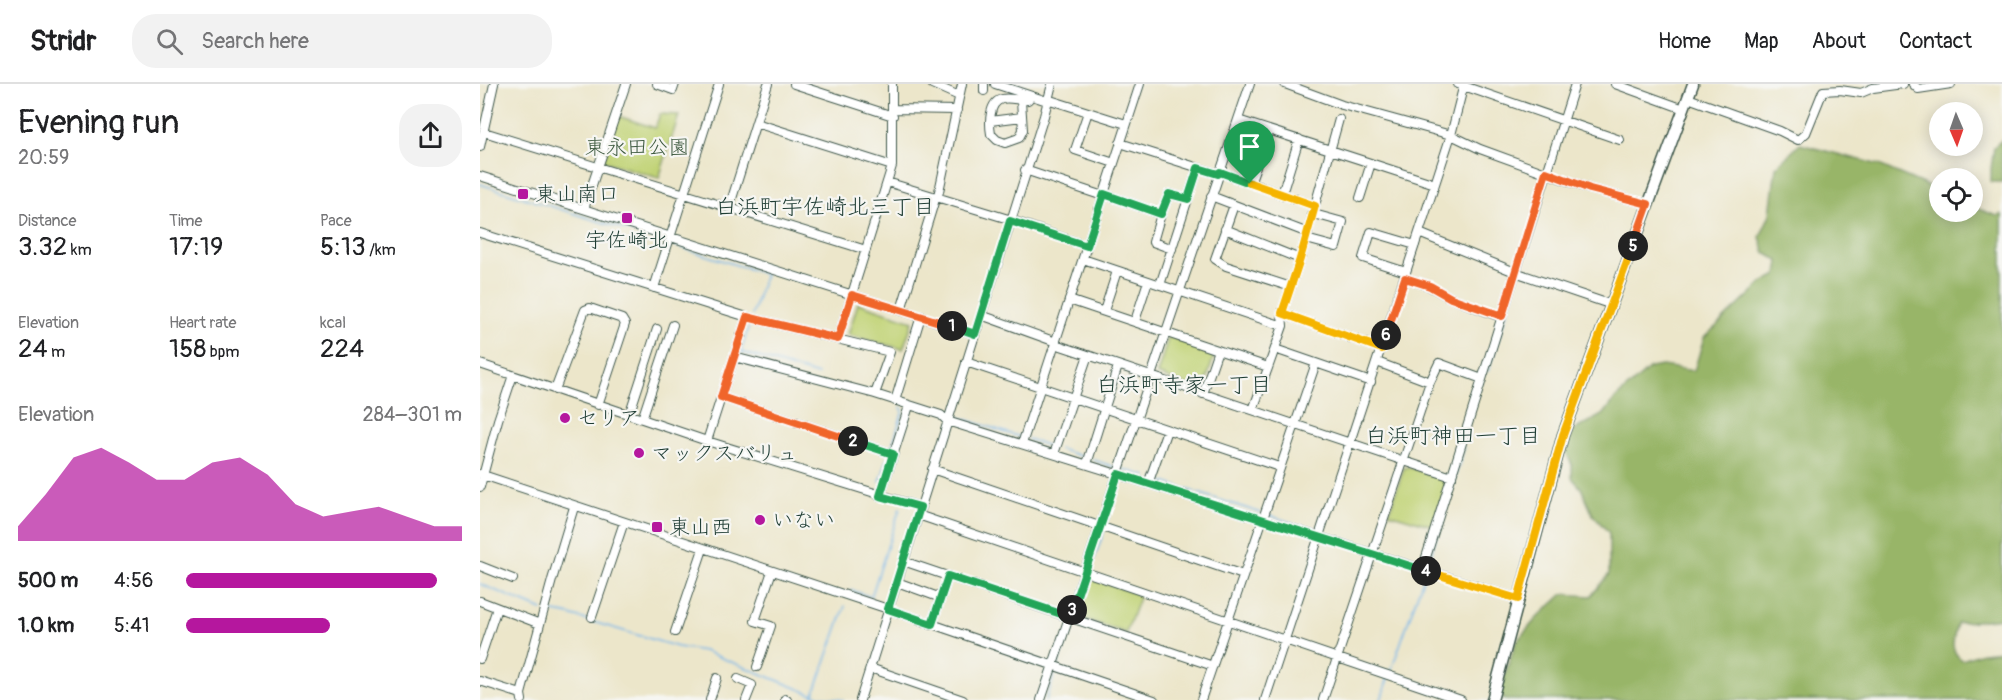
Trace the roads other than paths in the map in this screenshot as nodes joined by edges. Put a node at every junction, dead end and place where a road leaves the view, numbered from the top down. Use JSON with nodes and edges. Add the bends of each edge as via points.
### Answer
{"nodes":[{"id":1,"x":494,"y":84,"type":"edge"},
{"id":2,"x":626,"y":84,"type":"edge"},
{"id":3,"x":657,"y":84,"type":"edge"},
{"id":4,"x":675,"y":84,"type":"edge"},
{"id":5,"x":719,"y":84,"type":"edge"},
{"id":6,"x":768,"y":84,"type":"edge"},
{"id":7,"x":794,"y":84,"type":"edge"},
{"id":8,"x":892,"y":84,"type":"edge"},
{"id":9,"x":932,"y":84,"type":"edge"},
{"id":10,"x":962,"y":84,"type":"edge"},
{"id":11,"x":995,"y":84,"type":"edge"},
{"id":12,"x":1052,"y":84,"type":"edge"},
{"id":13,"x":1140,"y":84,"type":"edge"},
{"id":14,"x":1250,"y":84,"type":"edge"},
{"id":15,"x":1285,"y":84,"type":"edge"},
{"id":16,"x":1575,"y":84,"type":"edge"},
{"id":17,"x":1615,"y":84,"type":"edge"},
{"id":18,"x":1693,"y":84,"type":"edge"},
{"id":19,"x":1903,"y":84,"type":"edge"},
{"id":20,"x":1913,"y":84,"type":"edge"},
{"id":21,"x":1951,"y":84,"type":"edge"},
{"id":22,"x":1462,"y":85,"type":"edge"},
{"id":23,"x":959,"y":96,"type":"junction"},
{"id":24,"x":1030,"y":96,"type":"junction"},
{"id":25,"x":1047,"y":100,"type":"junction"},
{"id":26,"x":1021,"y":101,"type":"junction"},
{"id":27,"x":1686,"y":104,"type":"junction"},
{"id":28,"x":957,"y":110,"type":"junction"},
{"id":29,"x":1088,"y":112,"type":"junction"},
{"id":30,"x":893,"y":113,"type":"junction"},
{"id":31,"x":1022,"y":117,"type":"junction"},
{"id":32,"x":1339,"y":119,"type":"dead end"},
{"id":33,"x":1238,"y":120,"type":"junction"},
{"id":34,"x":1563,"y":120,"type":"junction"},
{"id":35,"x":990,"y":121,"type":"junction"},
{"id":36,"x":756,"y":123,"type":"junction"},
{"id":37,"x":1126,"y":124,"type":"junction"},
{"id":38,"x":1023,"y":130,"type":"junction"},
{"id":39,"x":1269,"y":130,"type":"junction"},
{"id":40,"x":484,"y":132,"type":"junction"},
{"id":41,"x":1038,"y":133,"type":"junction"},
{"id":42,"x":1451,"y":135,"type":"junction"},
{"id":43,"x":1299,"y":139,"type":"junction"},
{"id":44,"x":1620,"y":140,"type":"dead end"},
{"id":45,"x":1120,"y":143,"type":"junction"},
{"id":46,"x":480,"y":147,"type":"edge"},
{"id":47,"x":1330,"y":149,"type":"junction"},
{"id":48,"x":1114,"y":163,"type":"junction"},
{"id":49,"x":1371,"y":163,"type":"junction"},
{"id":50,"x":892,"y":166,"type":"junction"},
{"id":51,"x":599,"y":168,"type":"junction"},
{"id":52,"x":1198,"y":168,"type":"junction"},
{"id":53,"x":1025,"y":170,"type":"junction"},
{"id":54,"x":1546,"y":172,"type":"junction"},
{"id":55,"x":1219,"y":173,"type":"junction"},
{"id":56,"x":480,"y":176,"type":"edge"},
{"id":57,"x":887,"y":182,"type":"junction"},
{"id":58,"x":1250,"y":183,"type":"junction"},
{"id":59,"x":1436,"y":184,"type":"junction"},
{"id":60,"x":683,"y":193,"type":"junction"},
{"id":61,"x":1282,"y":194,"type":"junction"},
{"id":62,"x":1104,"y":195,"type":"junction"},
{"id":63,"x":937,"y":196,"type":"junction"},
{"id":64,"x":1211,"y":196,"type":"junction"},
{"id":65,"x":1360,"y":198,"type":"dead end"},
{"id":66,"x":1188,"y":199,"type":"junction"},
{"id":67,"x":1648,"y":204,"type":"junction"},
{"id":68,"x":1234,"y":206,"type":"junction"},
{"id":69,"x":584,"y":208,"type":"junction"},
{"id":70,"x":729,"y":208,"type":"junction"},
{"id":71,"x":1314,"y":210,"type":"junction"},
{"id":72,"x":1161,"y":214,"type":"junction"},
{"id":73,"x":1010,"y":221,"type":"junction"},
{"id":74,"x":1225,"y":229,"type":"junction"},
{"id":75,"x":480,"y":233,"type":"edge"},
{"id":76,"x":1419,"y":233,"type":"junction"},
{"id":77,"x":670,"y":236,"type":"junction"},
{"id":78,"x":1307,"y":236,"type":"junction"},
{"id":79,"x":1415,"y":245,"type":"junction"},
{"id":80,"x":1087,"y":246,"type":"junction"},
{"id":81,"x":1172,"y":249,"type":"junction"},
{"id":82,"x":866,"y":250,"type":"junction"},
{"id":83,"x":1083,"y":259,"type":"junction"},
{"id":84,"x":1300,"y":259,"type":"junction"},
{"id":85,"x":1117,"y":271,"type":"junction"},
{"id":86,"x":1518,"y":273,"type":"junction"},
{"id":87,"x":1406,"y":275,"type":"junction"},
{"id":88,"x":1148,"y":281,"type":"junction"},
{"id":89,"x":1160,"y":285,"type":"junction"},
{"id":90,"x":1291,"y":287,"type":"junction"},
{"id":91,"x":654,"y":288,"type":"junction"},
{"id":92,"x":1180,"y":292,"type":"junction"},
{"id":93,"x":852,"y":295,"type":"junction"},
{"id":94,"x":1069,"y":300,"type":"junction"},
{"id":95,"x":1612,"y":305,"type":"junction"},
{"id":96,"x":901,"y":310,"type":"junction"},
{"id":97,"x":1104,"y":311,"type":"junction"},
{"id":98,"x":1282,"y":313,"type":"junction"},
{"id":99,"x":981,"y":315,"type":"junction"},
{"id":100,"x":921,"y":316,"type":"junction"},
{"id":101,"x":1502,"y":316,"type":"junction"},
{"id":102,"x":747,"y":317,"type":"junction"},
{"id":103,"x":1135,"y":321,"type":"junction"},
{"id":104,"x":673,"y":325,"type":"dead end"},
{"id":105,"x":1283,"y":326,"type":"junction"},
{"id":106,"x":657,"y":329,"type":"dead end"},
{"id":107,"x":1166,"y":333,"type":"junction"},
{"id":108,"x":975,"y":334,"type":"junction"},
{"id":109,"x":838,"y":339,"type":"junction"},
{"id":110,"x":1055,"y":343,"type":"junction"},
{"id":111,"x":1275,"y":348,"type":"junction"},
{"id":112,"x":1382,"y":349,"type":"junction"},
{"id":113,"x":1218,"y":350,"type":"junction"},
{"id":114,"x":1088,"y":355,"type":"junction"},
{"id":115,"x":734,"y":357,"type":"junction"},
{"id":116,"x":966,"y":362,"type":"junction"},
{"id":117,"x":1316,"y":363,"type":"junction"},
{"id":118,"x":1377,"y":363,"type":"junction"},
{"id":119,"x":480,"y":364,"type":"edge"},
{"id":120,"x":1119,"y":366,"type":"junction"},
{"id":121,"x":1268,"y":367,"type":"junction"},
{"id":122,"x":513,"y":375,"type":"junction"},
{"id":123,"x":1151,"y":377,"type":"junction"},
{"id":124,"x":1482,"y":379,"type":"junction"},
{"id":125,"x":1371,"y":382,"type":"junction"},
{"id":126,"x":1430,"y":382,"type":"junction"},
{"id":127,"x":1041,"y":387,"type":"junction"},
{"id":128,"x":555,"y":390,"type":"junction"},
{"id":129,"x":875,"y":394,"type":"junction"},
{"id":130,"x":1203,"y":394,"type":"junction"},
{"id":131,"x":721,"y":397,"type":"junction"},
{"id":132,"x":1073,"y":398,"type":"junction"},
{"id":133,"x":895,"y":401,"type":"junction"},
{"id":134,"x":598,"y":405,"type":"junction"},
{"id":135,"x":909,"y":405,"type":"junction"},
{"id":136,"x":1104,"y":408,"type":"junction"},
{"id":137,"x":1253,"y":410,"type":"junction"},
{"id":138,"x":629,"y":415,"type":"junction"},
{"id":139,"x":642,"y":419,"type":"junction"},
{"id":140,"x":1136,"y":420,"type":"junction"},
{"id":141,"x":947,"y":421,"type":"junction"},
{"id":142,"x":1294,"y":424,"type":"junction"},
{"id":143,"x":1167,"y":430,"type":"junction"},
{"id":144,"x":707,"y":441,"type":"junction"},
{"id":145,"x":1351,"y":442,"type":"junction"},
{"id":146,"x":1022,"y":444,"type":"junction"},
{"id":147,"x":893,"y":454,"type":"junction"},
{"id":148,"x":1054,"y":454,"type":"junction"},
{"id":149,"x":1404,"y":461,"type":"junction"},
{"id":150,"x":1087,"y":464,"type":"junction"},
{"id":151,"x":1279,"y":467,"type":"junction"},
{"id":152,"x":932,"y":469,"type":"junction"},
{"id":153,"x":481,"y":474,"type":"edge"},
{"id":154,"x":1118,"y":474,"type":"junction"},
{"id":155,"x":1452,"y":477,"type":"junction"},
{"id":156,"x":1148,"y":484,"type":"junction"},
{"id":157,"x":480,"y":488,"type":"edge"},
{"id":158,"x":880,"y":496,"type":"junction"},
{"id":159,"x":574,"y":507,"type":"junction"},
{"id":160,"x":919,"y":511,"type":"junction"},
{"id":161,"x":1262,"y":520,"type":"junction"},
{"id":162,"x":624,"y":522,"type":"junction"},
{"id":163,"x":1104,"y":528,"type":"junction"},
{"id":164,"x":1319,"y":537,"type":"junction"},
{"id":165,"x":703,"y":549,"type":"junction"},
{"id":166,"x":1373,"y":550,"type":"junction"},
{"id":167,"x":903,"y":561,"type":"junction"},
{"id":168,"x":480,"y":566,"type":"edge"},
{"id":169,"x":772,"y":571,"type":"junction"},
{"id":170,"x":1425,"y":571,"type":"junction"},
{"id":171,"x":1085,"y":572,"type":"junction"},
{"id":172,"x":1243,"y":575,"type":"junction"},
{"id":173,"x":948,"y":576,"type":"junction"},
{"id":174,"x":513,"y":579,"type":"dead end"},
{"id":175,"x":897,"y":582,"type":"junction"},
{"id":176,"x":940,"y":597,"type":"junction"},
{"id":177,"x":1518,"y":599,"type":"junction"},
{"id":178,"x":480,"y":601,"type":"edge"},
{"id":179,"x":497,"y":608,"type":"junction"},
{"id":180,"x":888,"y":609,"type":"junction"},
{"id":181,"x":592,"y":617,"type":"dead end"},
{"id":182,"x":1070,"y":617,"type":"junction"},
{"id":183,"x":1228,"y":620,"type":"junction"},
{"id":184,"x":540,"y":624,"type":"junction"},
{"id":185,"x":932,"y":624,"type":"junction"},
{"id":186,"x":675,"y":632,"type":"dead end"},
{"id":187,"x":1284,"y":639,"type":"junction"},
{"id":188,"x":1338,"y":657,"type":"junction"},
{"id":189,"x":480,"y":659,"type":"edge"},
{"id":190,"x":1053,"y":666,"type":"junction"},
{"id":191,"x":1213,"y":666,"type":"junction"},
{"id":192,"x":757,"y":667,"type":"dead end"},
{"id":193,"x":870,"y":668,"type":"junction"},
{"id":194,"x":717,"y":678,"type":"dead end"},
{"id":195,"x":738,"y":679,"type":"dead end"},
{"id":196,"x":480,"y":681,"type":"edge"},
{"id":197,"x":522,"y":697,"type":"edge"},
{"id":198,"x":944,"y":697,"type":"edge"},
{"id":199,"x":710,"y":700,"type":"edge"},
{"id":200,"x":746,"y":700,"type":"edge"},
{"id":201,"x":860,"y":700,"type":"edge"},
{"id":202,"x":963,"y":700,"type":"edge"},
{"id":203,"x":1041,"y":700,"type":"edge"},
{"id":204,"x":1154,"y":700,"type":"edge"},
{"id":205,"x":1201,"y":700,"type":"edge"},
{"id":206,"x":1265,"y":700,"type":"edge"},
{"id":207,"x":1323,"y":700,"type":"edge"},
{"id":208,"x":1461,"y":700,"type":"edge"},
{"id":209,"x":1492,"y":700,"type":"edge"}],
"edges":[{"from":1,"to":40,"type":"street"},
{"from":2,"to":51,"type":"street"},
{"from":3,"to":4,"type":"street","via":[[673,90]]},
{"from":5,"to":60,"type":"street"},
{"from":6,"to":36,"type":"street"},
{"from":7,"to":30,"type":"street"},
{"from":8,"to":30,"type":"street"},
{"from":9,"to":23,"type":"street"},
{"from":10,"to":23,"type":"street"},
{"from":11,"to":24,"type":"street"},
{"from":12,"to":25,"type":"street"},
{"from":13,"to":37,"type":"street"},
{"from":14,"to":33,"type":"street"},
{"from":15,"to":42,"type":"street","via":[[1342,105]]},
{"from":16,"to":34,"type":"street"},
{"from":17,"to":27,"type":"street"},
{"from":18,"to":27,"type":"main road"},
{"from":19,"to":27,"type":"street","via":[[1861,93],[1823,91],[1806,133],[1798,140],[1780,131]]},
{"from":20,"to":21,"type":"street","via":[[1918,89]]},
{"from":22,"to":34,"type":"street"},
{"from":22,"to":42,"type":"street"},
{"from":23,"to":28,"type":"street"},
{"from":24,"to":25,"type":"street"},
{"from":24,"to":26,"type":"street"},
{"from":25,"to":29,"type":"street"},
{"from":25,"to":41,"type":"street"},
{"from":26,"to":31,"type":"street"},
{"from":26,"to":35,"type":"street","via":[[995,102]]},
{"from":27,"to":67,"type":"main road"},
{"from":28,"to":30,"type":"street"},
{"from":28,"to":63,"type":"street"},
{"from":29,"to":37,"type":"street"},
{"from":29,"to":48,"type":"street","via":[[1075,150]]},
{"from":30,"to":50,"type":"street"},
{"from":31,"to":35,"type":"street"},
{"from":31,"to":38,"type":"street"},
{"from":32,"to":47,"type":"street"},
{"from":33,"to":39,"type":"street"},
{"from":33,"to":55,"type":"street"},
{"from":34,"to":44,"type":"street"},
{"from":34,"to":54,"type":"street"},
{"from":35,"to":38,"type":"street","via":[[991,134],[1005,143],[1019,138]]},
{"from":36,"to":50,"type":"street"},
{"from":36,"to":70,"type":"street"},
{"from":37,"to":45,"type":"street"},
{"from":38,"to":41,"type":"street"},
{"from":39,"to":43,"type":"street"},
{"from":39,"to":58,"type":"street"},
{"from":40,"to":46,"type":"street"},
{"from":40,"to":51,"type":"street"},
{"from":41,"to":53,"type":"street"},
{"from":42,"to":54,"type":"street"},
{"from":42,"to":59,"type":"street"},
{"from":43,"to":47,"type":"street"},
{"from":43,"to":61,"type":"street"},
{"from":45,"to":48,"type":"street"},
{"from":45,"to":52,"type":"street"},
{"from":47,"to":49,"type":"street"},
{"from":47,"to":71,"type":"street"},
{"from":48,"to":62,"type":"street"},
{"from":49,"to":59,"type":"street"},
{"from":49,"to":65,"type":"street"},
{"from":50,"to":57,"type":"street"},
{"from":51,"to":60,"type":"street"},
{"from":51,"to":69,"type":"street"},
{"from":52,"to":55,"type":"street"},
{"from":52,"to":66,"type":"street"},
{"from":53,"to":62,"type":"street"},
{"from":53,"to":73,"type":"street"},
{"from":54,"to":67,"type":"street","via":[[1590,189]]},
{"from":54,"to":86,"type":"street"},
{"from":55,"to":58,"type":"street"},
{"from":55,"to":64,"type":"street"},
{"from":56,"to":69,"type":"street"},
{"from":57,"to":63,"type":"street"},
{"from":57,"to":82,"type":"street"},
{"from":58,"to":61,"type":"street"},
{"from":59,"to":76,"type":"street"},
{"from":60,"to":70,"type":"street"},
{"from":60,"to":77,"type":"street"},
{"from":61,"to":71,"type":"street"},
{"from":62,"to":72,"type":"street"},
{"from":62,"to":80,"type":"street"},
{"from":63,"to":73,"type":"street"},
{"from":63,"to":96,"type":"street"},
{"from":64,"to":68,"type":"street"},
{"from":64,"to":92,"type":"street"},
{"from":66,"to":72,"type":"street","via":[[1169,194]]},
{"from":66,"to":81,"type":"street"},
{"from":67,"to":95,"type":"main road"},
{"from":68,"to":74,"type":"street"},
{"from":68,"to":78,"type":"street"},
{"from":69,"to":77,"type":"street"},
{"from":70,"to":82,"type":"street"},
{"from":71,"to":78,"type":"street"},
{"from":71,"to":78,"type":"street","via":[[1342,222],[1336,247]]},
{"from":72,"to":81,"type":"street","via":[[1153,242]]},
{"from":73,"to":80,"type":"street"},
{"from":73,"to":99,"type":"street"},
{"from":74,"to":84,"type":"street"},
{"from":74,"to":90,"type":"street","via":[[1215,259],[1218,263]]},
{"from":75,"to":91,"type":"street"},
{"from":76,"to":79,"type":"street"},
{"from":76,"to":86,"type":"street"},
{"from":77,"to":91,"type":"street"},
{"from":77,"to":93,"type":"street"},
{"from":78,"to":84,"type":"street"},
{"from":79,"to":87,"type":"street"},
{"from":79,"to":87,"type":"street","via":[[1371,232],[1363,258]]},
{"from":80,"to":83,"type":"street"},
{"from":81,"to":89,"type":"street"},
{"from":82,"to":93,"type":"street"},
{"from":83,"to":85,"type":"street"},
{"from":83,"to":94,"type":"street"},
{"from":84,"to":90,"type":"street"},
{"from":85,"to":88,"type":"street"},
{"from":85,"to":97,"type":"street"},
{"from":86,"to":95,"type":"street"},
{"from":86,"to":101,"type":"street"},
{"from":87,"to":101,"type":"street","via":[[1451,298]]},
{"from":87,"to":112,"type":"street"},
{"from":88,"to":89,"type":"street"},
{"from":88,"to":103,"type":"street"},
{"from":89,"to":92,"type":"street"},
{"from":90,"to":98,"type":"street"},
{"from":91,"to":102,"type":"street"},
{"from":92,"to":105,"type":"street"},
{"from":92,"to":107,"type":"street"},
{"from":93,"to":96,"type":"street"},
{"from":93,"to":109,"type":"street"},
{"from":94,"to":97,"type":"street"},
{"from":94,"to":110,"type":"street"},
{"from":95,"to":177,"type":"main road","via":[[1563,435]]},
{"from":96,"to":100,"type":"street"},
{"from":97,"to":103,"type":"street"},
{"from":98,"to":105,"type":"street"},
{"from":98,"to":112,"type":"street"},
{"from":99,"to":108,"type":"street"},
{"from":99,"to":110,"type":"street"},
{"from":100,"to":108,"type":"street"},
{"from":100,"to":133,"type":"street"},
{"from":101,"to":124,"type":"street"},
{"from":102,"to":109,"type":"street"},
{"from":102,"to":115,"type":"street"},
{"from":103,"to":107,"type":"street"},
{"from":104,"to":139,"type":"street"},
{"from":105,"to":111,"type":"street"},
{"from":106,"to":138,"type":"street"},
{"from":107,"to":113,"type":"street"},
{"from":107,"to":123,"type":"street"},
{"from":108,"to":116,"type":"street"},
{"from":109,"to":129,"type":"street","via":[[890,352]]},
{"from":110,"to":114,"type":"street"},
{"from":110,"to":127,"type":"street"},
{"from":111,"to":117,"type":"street"},
{"from":111,"to":121,"type":"street"},
{"from":112,"to":118,"type":"street"},
{"from":113,"to":121,"type":"street"},
{"from":113,"to":130,"type":"street"},
{"from":114,"to":120,"type":"street"},
{"from":114,"to":132,"type":"street"},
{"from":115,"to":129,"type":"street"},
{"from":115,"to":131,"type":"street"},
{"from":116,"to":127,"type":"street"},
{"from":116,"to":141,"type":"street"},
{"from":117,"to":125,"type":"street"},
{"from":117,"to":142,"type":"street"},
{"from":118,"to":125,"type":"street"},
{"from":118,"to":126,"type":"street"},
{"from":119,"to":122,"type":"street"},
{"from":120,"to":123,"type":"street"},
{"from":120,"to":136,"type":"street"},
{"from":121,"to":137,"type":"street"},
{"from":122,"to":128,"type":"street"},
{"from":122,"to":153,"type":"street"},
{"from":123,"to":130,"type":"street"},
{"from":123,"to":140,"type":"street"},
{"from":124,"to":126,"type":"street","via":[[1439,363]]},
{"from":124,"to":155,"type":"street"},
{"from":125,"to":145,"type":"street"},
{"from":126,"to":149,"type":"street"},
{"from":127,"to":132,"type":"street"},
{"from":127,"to":146,"type":"street"},
{"from":128,"to":134,"type":"street"},
{"from":128,"to":134,"type":"street","via":[[585,310],[590,308],[622,319],[625,324]]},
{"from":129,"to":133,"type":"street"},
{"from":130,"to":137,"type":"street"},
{"from":131,"to":144,"type":"street"},
{"from":131,"to":147,"type":"street"},
{"from":132,"to":136,"type":"street"},
{"from":132,"to":148,"type":"street"},
{"from":133,"to":135,"type":"street"},
{"from":134,"to":138,"type":"street"},
{"from":135,"to":141,"type":"street"},
{"from":135,"to":147,"type":"street"},
{"from":136,"to":140,"type":"street"},
{"from":136,"to":150,"type":"street"},
{"from":137,"to":142,"type":"street"},
{"from":138,"to":139,"type":"street"},
{"from":139,"to":144,"type":"street"},
{"from":140,"to":143,"type":"street"},
{"from":140,"to":154,"type":"street"},
{"from":141,"to":146,"type":"street"},
{"from":141,"to":152,"type":"street"},
{"from":142,"to":145,"type":"street"},
{"from":142,"to":151,"type":"street"},
{"from":143,"to":151,"type":"street"},
{"from":143,"to":156,"type":"street"},
{"from":144,"to":158,"type":"street"},
{"from":145,"to":149,"type":"street"},
{"from":145,"to":164,"type":"street"},
{"from":146,"to":148,"type":"street"},
{"from":147,"to":158,"type":"street"},
{"from":148,"to":150,"type":"street"},
{"from":149,"to":155,"type":"street"},
{"from":149,"to":166,"type":"street"},
{"from":150,"to":154,"type":"street"},
{"from":151,"to":161,"type":"street"},
{"from":152,"to":160,"type":"street"},
{"from":152,"to":163,"type":"street"},
{"from":153,"to":157,"type":"street"},
{"from":153,"to":159,"type":"street"},
{"from":154,"to":156,"type":"street"},
{"from":154,"to":163,"type":"street"},
{"from":155,"to":170,"type":"street"},
{"from":156,"to":161,"type":"street"},
{"from":158,"to":160,"type":"street"},
{"from":159,"to":162,"type":"street"},
{"from":159,"to":184,"type":"street"},
{"from":160,"to":167,"type":"street"},
{"from":160,"to":171,"type":"street"},
{"from":161,"to":164,"type":"street"},
{"from":161,"to":172,"type":"street"},
{"from":162,"to":165,"type":"street"},
{"from":162,"to":181,"type":"street"},
{"from":163,"to":171,"type":"street"},
{"from":163,"to":172,"type":"street"},
{"from":164,"to":166,"type":"street"},
{"from":164,"to":187,"type":"street"},
{"from":165,"to":169,"type":"street"},
{"from":165,"to":186,"type":"street"},
{"from":166,"to":170,"type":"street"},
{"from":166,"to":188,"type":"street"},
{"from":167,"to":173,"type":"street"},
{"from":167,"to":175,"type":"street"},
{"from":168,"to":174,"type":"street"},
{"from":169,"to":180,"type":"street"},
{"from":169,"to":192,"type":"street","via":[[755,621],[771,626]]},
{"from":170,"to":177,"type":"street"},
{"from":171,"to":182,"type":"street"},
{"from":171,"to":183,"type":"street"},
{"from":172,"to":183,"type":"street"},
{"from":173,"to":176,"type":"street"},
{"from":173,"to":182,"type":"street"},
{"from":175,"to":176,"type":"street"},
{"from":175,"to":180,"type":"street"},
{"from":176,"to":185,"type":"street"},
{"from":177,"to":209,"type":"main road"},
{"from":178,"to":179,"type":"street"},
{"from":179,"to":184,"type":"street"},
{"from":179,"to":189,"type":"street"},
{"from":180,"to":185,"type":"street"},
{"from":180,"to":193,"type":"street"},
{"from":182,"to":190,"type":"street"},
{"from":182,"to":191,"type":"street"},
{"from":183,"to":187,"type":"street"},
{"from":183,"to":191,"type":"street"},
{"from":184,"to":197,"type":"street"},
{"from":185,"to":190,"type":"street"},
{"from":187,"to":188,"type":"street"},
{"from":187,"to":206,"type":"street"},
{"from":188,"to":207,"type":"street"},
{"from":188,"to":208,"type":"street"},
{"from":190,"to":203,"type":"street"},
{"from":190,"to":204,"type":"street"},
{"from":191,"to":205,"type":"street"},
{"from":193,"to":198,"type":"street"},
{"from":193,"to":201,"type":"street"},
{"from":194,"to":199,"type":"street"},
{"from":195,"to":200,"type":"street","via":[[752,685]]},
{"from":196,"to":197,"type":"street"},
{"from":198,"to":202,"type":"street"}]}
